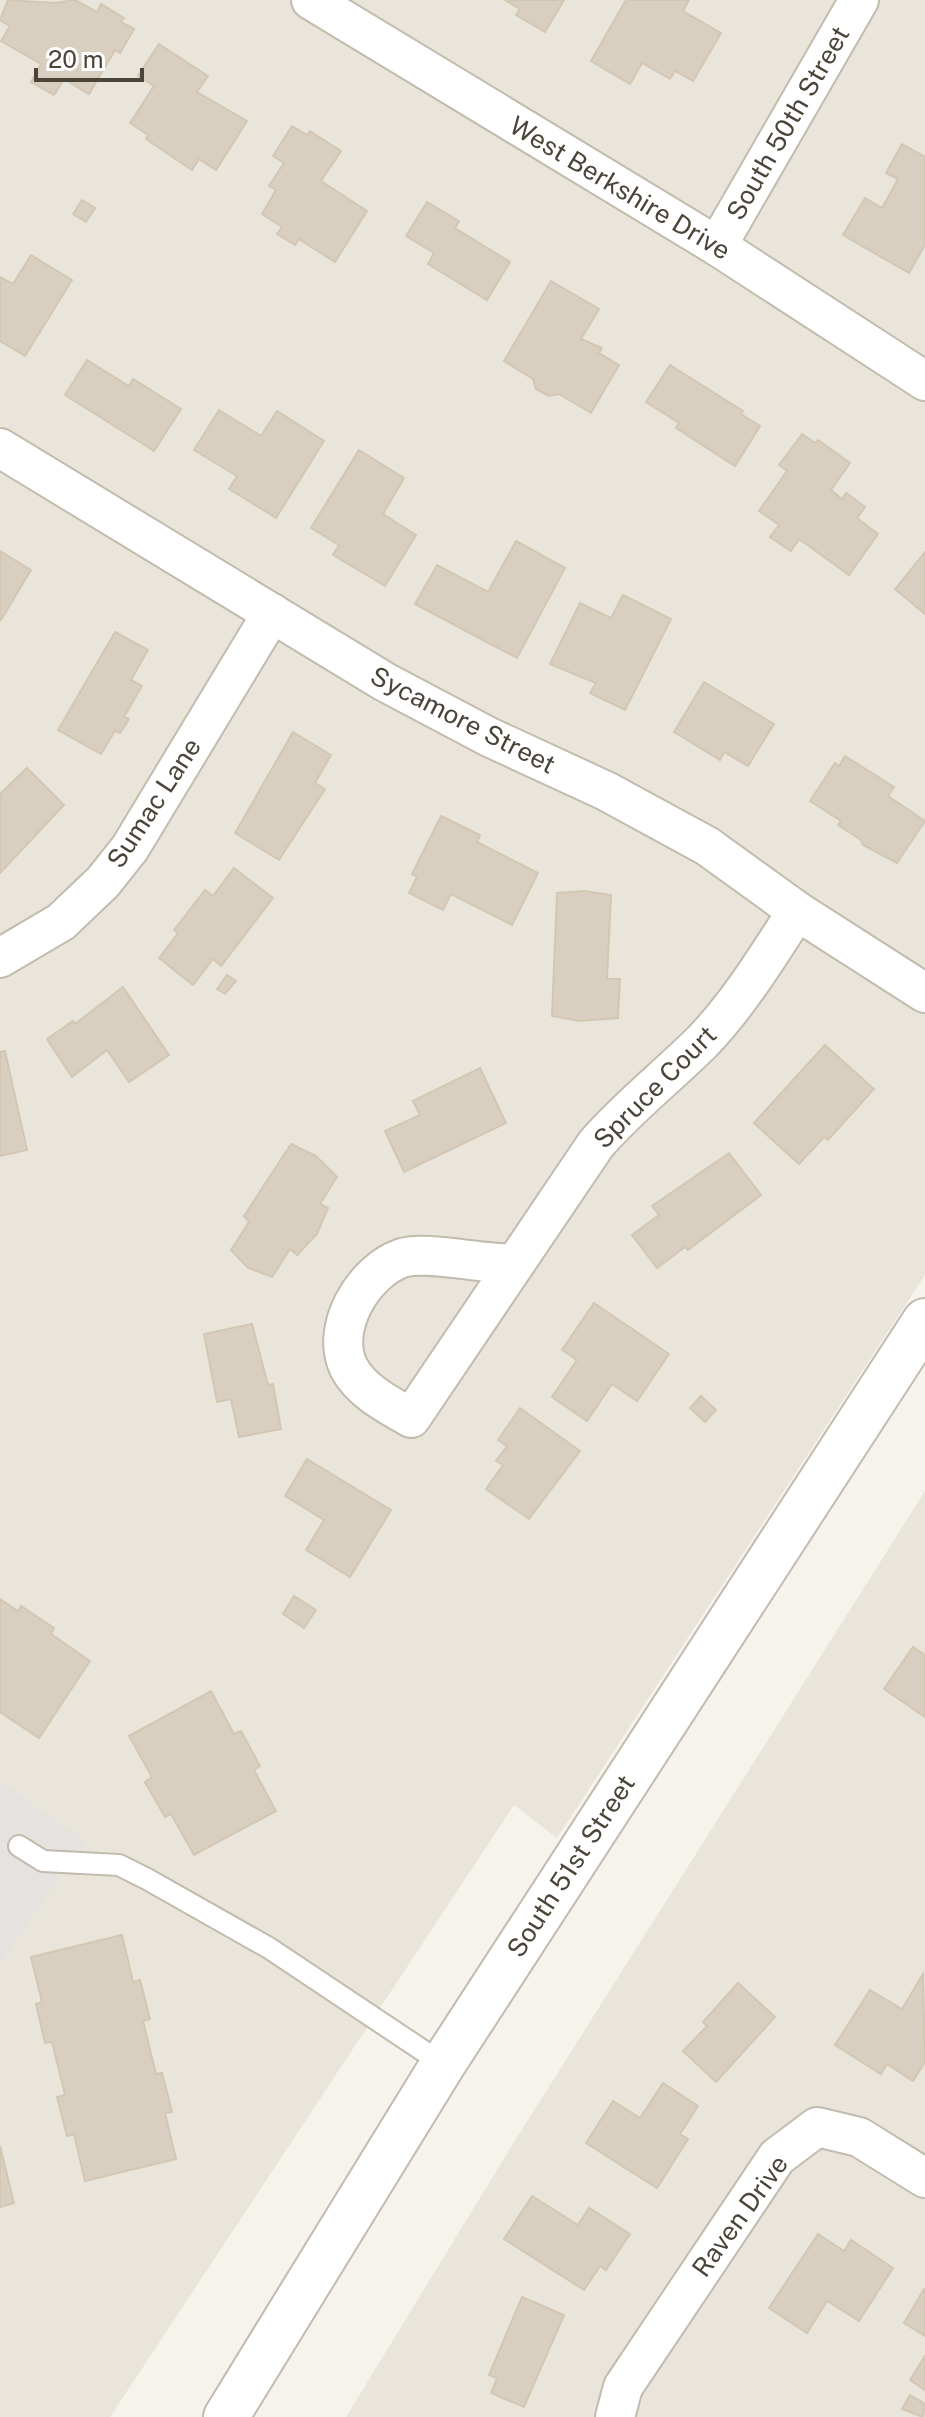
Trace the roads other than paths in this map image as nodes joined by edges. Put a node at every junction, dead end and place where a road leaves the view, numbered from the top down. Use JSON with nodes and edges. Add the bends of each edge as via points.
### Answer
{"nodes":[{"id":1,"x":311,"y":0,"type":"edge"},
{"id":2,"x":859,"y":0,"type":"edge"},
{"id":3,"x":717,"y":246,"type":"junction"},
{"id":4,"x":925,"y":381,"type":"edge"},
{"id":5,"x":0,"y":448,"type":"edge"},
{"id":6,"x":272,"y":613,"type":"junction"},
{"id":7,"x":797,"y":911,"type":"junction"},
{"id":8,"x":0,"y":958,"type":"edge"},
{"id":9,"x":925,"y":993,"type":"edge"},
{"id":10,"x":513,"y":1263,"type":"junction"},
{"id":11,"x":925,"y":1321,"type":"edge"},
{"id":12,"x":19,"y":1846,"type":"dead end"},
{"id":13,"x":443,"y":2064,"type":"junction"},
{"id":14,"x":925,"y":2178,"type":"edge"},
{"id":15,"x":226,"y":2417,"type":"edge"},
{"id":16,"x":615,"y":2417,"type":"edge"}],
"edges":[{"from":1,"to":3,"type":"street","name":"West Berkshire Drive"},
{"from":2,"to":3,"type":"street","name":"South 50th Street"},
{"from":3,"to":4,"type":"street","name":"West Berkshire Drive"},
{"from":5,"to":6,"type":"street","name":"Sycamore Street"},
{"from":6,"to":7,"type":"street","name":"Sycamore Street","via":[[385,682],[707,846]]},
{"from":6,"to":8,"type":"street","name":"Sumac Lane","via":[[130,848],[61,922]]},
{"from":7,"to":9,"type":"street","name":"Sycamore Street"},
{"from":7,"to":10,"type":"street","name":"Spruce Court","via":[[734,1006],[614,1122]]},
{"from":10,"to":10,"type":"street","name":"Spruce Court","via":[[404,1257],[374,1273],[354,1302],[344,1334],[349,1368],[370,1394],[411,1418]]},
{"from":11,"to":13,"type":"street","name":"South 51st Street"},
{"from":12,"to":13,"type":"lane","via":[[43,1861],[119,1865],[147,1879],[269,1948]]},
{"from":13,"to":15,"type":"street","name":"South 51st Street"},
{"from":14,"to":16,"type":"street","name":"Raven Drive","via":[[859,2137],[817,2127],[777,2157],[623,2387]]}]}
